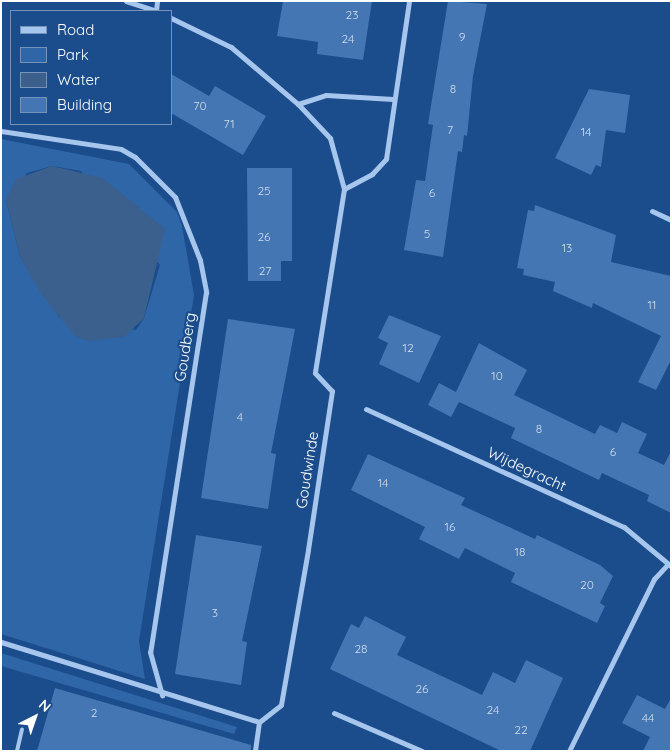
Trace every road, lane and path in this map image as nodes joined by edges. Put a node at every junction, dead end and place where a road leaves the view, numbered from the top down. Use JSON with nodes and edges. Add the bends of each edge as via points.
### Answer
{"nodes":[{"id":1,"x":126,"y":1,"type":"edge"},
{"id":2,"x":409,"y":1,"type":"edge"},
{"id":3,"x":153,"y":10,"type":"edge"},
{"id":4,"x":172,"y":18,"type":"edge"},
{"id":5,"x":393,"y":99,"type":"junction"},
{"id":6,"x":298,"y":104,"type":"junction"},
{"id":7,"x":1,"y":131,"type":"edge"},
{"id":8,"x":344,"y":189,"type":"junction"},
{"id":9,"x":652,"y":212,"type":"dead end"},
{"id":10,"x":671,"y":220,"type":"edge"},
{"id":11,"x":366,"y":408,"type":"dead end"},
{"id":12,"x":669,"y":566,"type":"edge"},
{"id":13,"x":1,"y":642,"type":"edge"},
{"id":14,"x":162,"y":695,"type":"junction"},
{"id":15,"x":334,"y":713,"type":"dead end"},
{"id":16,"x":260,"y":722,"type":"junction"},
{"id":17,"x":22,"y":730,"type":"dead end"},
{"id":18,"x":17,"y":751,"type":"edge"},
{"id":19,"x":255,"y":751,"type":"edge"},
{"id":20,"x":422,"y":751,"type":"edge"},
{"id":21,"x":568,"y":751,"type":"edge"}],
"edges":[{"from":1,"to":3,"type":"street"},
{"from":2,"to":5,"type":"street"},
{"from":4,"to":6,"type":"street","via":[[231,48]]},
{"from":5,"to":6,"type":"street","via":[[326,95]]},
{"from":5,"to":8,"type":"street","via":[[386,159],[372,174]]},
{"from":6,"to":8,"type":"street","name":"Goudwinde","via":[[330,138]]},
{"from":7,"to":14,"type":"street","name":"Goudberg","via":[[121,149],[135,157],[176,197],[200,260],[206,292],[150,652]]},
{"from":8,"to":16,"type":"street","name":"Goudwinde","via":[[315,374],[332,391],[309,541],[281,705]]},
{"from":9,"to":10,"type":"street"},
{"from":11,"to":12,"type":"street","name":"Wijdegracht","via":[[624,527]]},
{"from":12,"to":21,"type":"street","name":"Wijdegracht","via":[[654,579]]},
{"from":13,"to":14,"type":"street"},
{"from":14,"to":16,"type":"street"},
{"from":15,"to":20,"type":"street"},
{"from":16,"to":19,"type":"street"},
{"from":17,"to":18,"type":"lane"}]}
